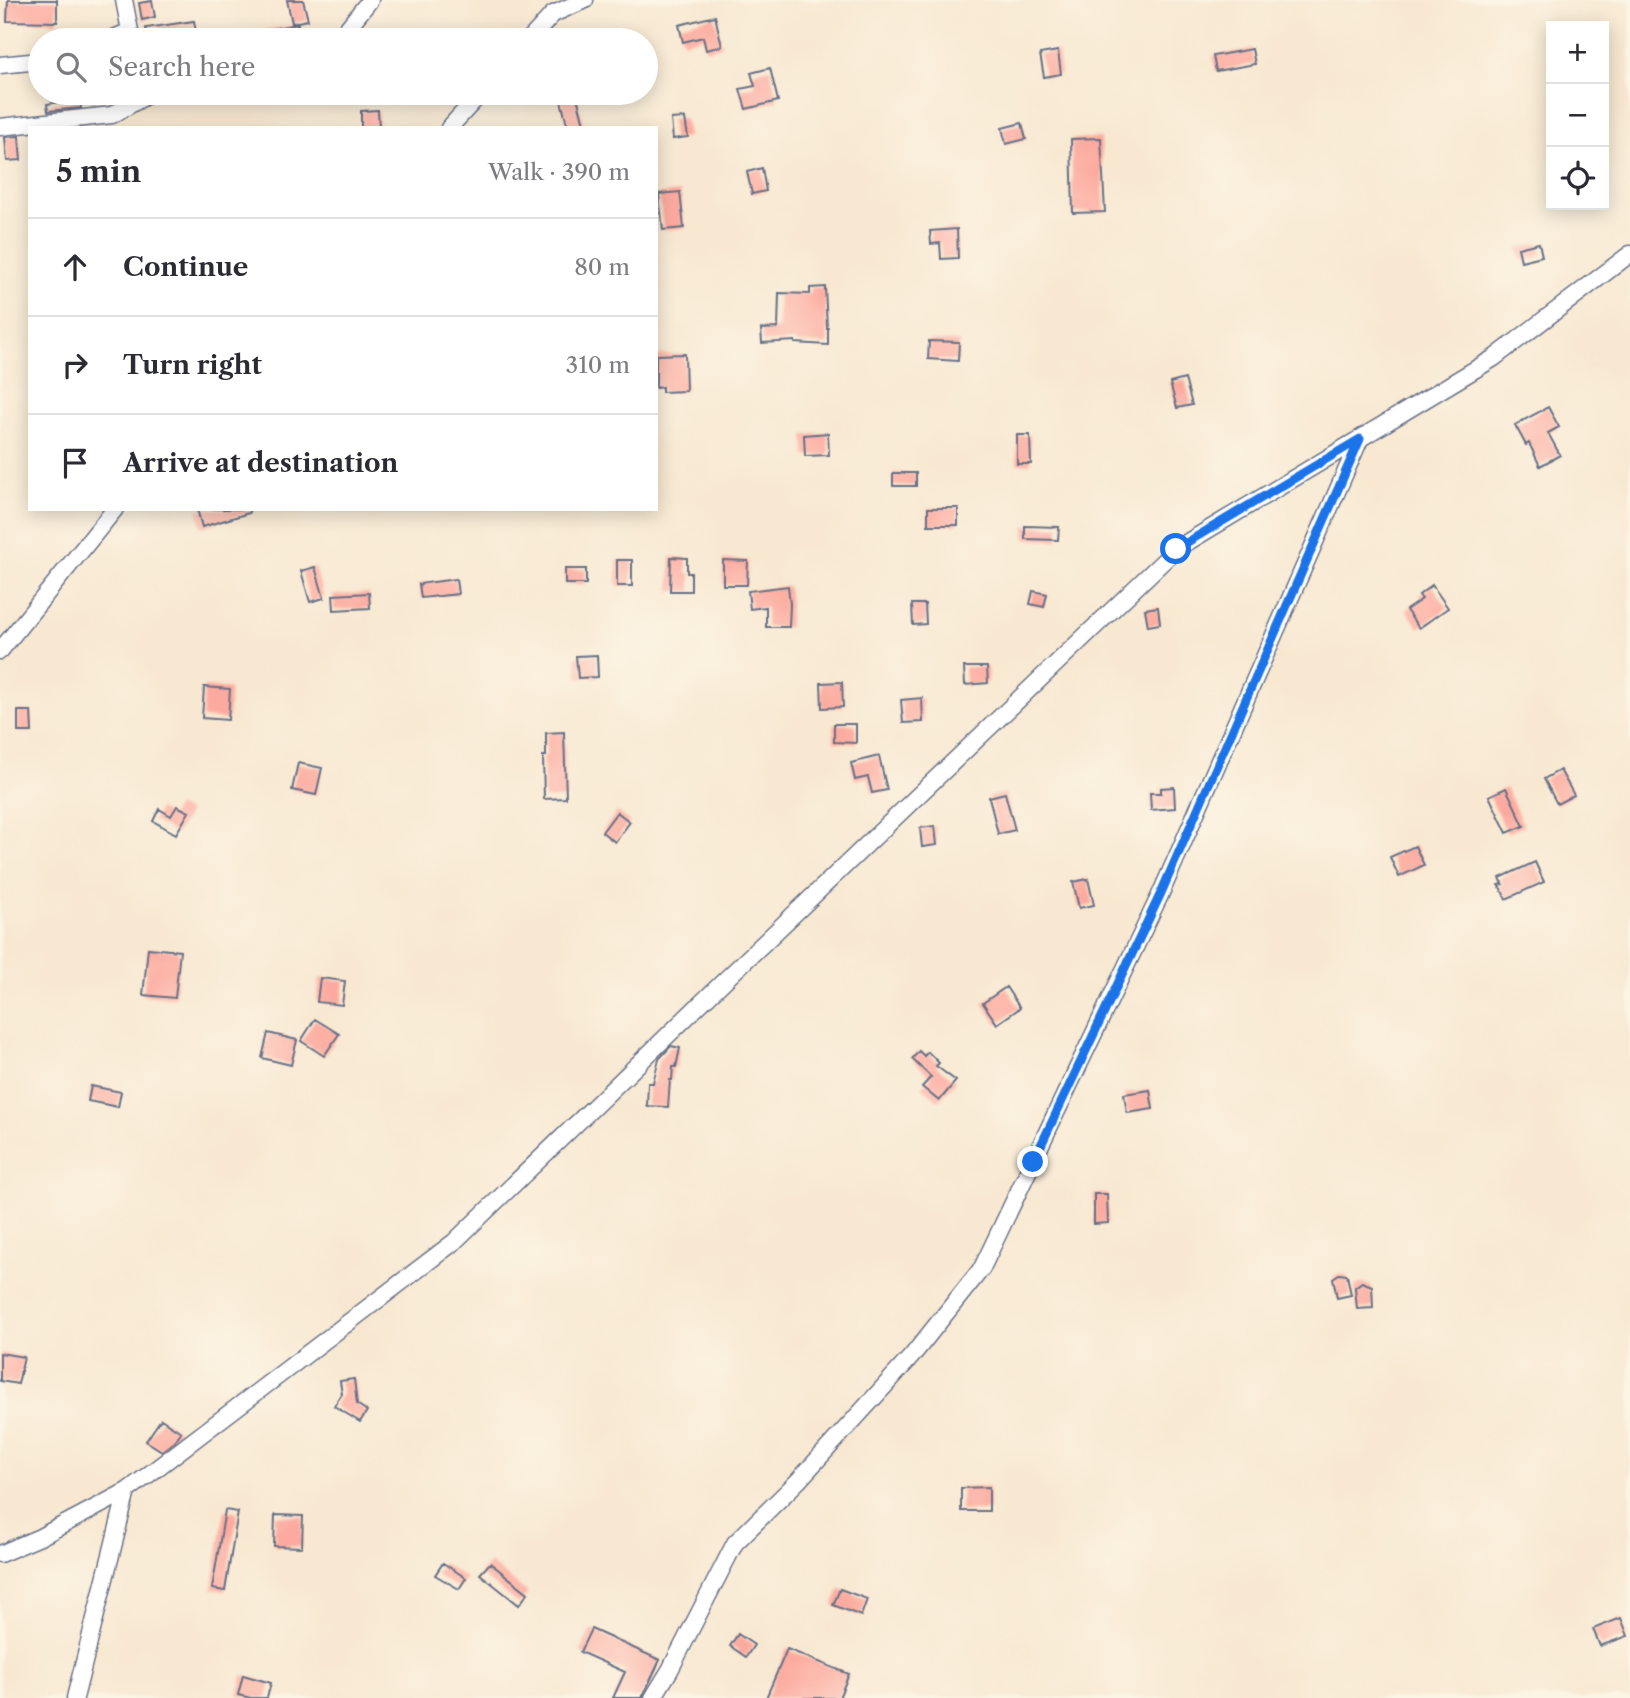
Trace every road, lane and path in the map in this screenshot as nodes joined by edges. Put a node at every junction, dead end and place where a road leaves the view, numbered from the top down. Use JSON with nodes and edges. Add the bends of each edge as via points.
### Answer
{"nodes":[{"id":1,"x":124,"y":0,"type":"edge"},
{"id":2,"x":370,"y":0,"type":"edge"},
{"id":3,"x":585,"y":0,"type":"edge"},
{"id":4,"x":129,"y":28,"type":"edge"},
{"id":5,"x":348,"y":28,"type":"edge"},
{"id":6,"x":540,"y":28,"type":"edge"},
{"id":7,"x":28,"y":62,"type":"edge"},
{"id":8,"x":0,"y":65,"type":"edge"},
{"id":9,"x":130,"y":105,"type":"edge"},
{"id":10,"x":470,"y":105,"type":"edge"},
{"id":11,"x":451,"y":126,"type":"edge"},
{"id":12,"x":0,"y":127,"type":"edge"},
{"id":13,"x":1630,"y":254,"type":"edge"},
{"id":14,"x":1360,"y":439,"type":"junction"},
{"id":15,"x":113,"y":511,"type":"edge"},
{"id":16,"x":0,"y":651,"type":"edge"},
{"id":17,"x":127,"y":1491,"type":"junction"},
{"id":18,"x":0,"y":1554,"type":"edge"},
{"id":19,"x":75,"y":1698,"type":"edge"},
{"id":20,"x":653,"y":1698,"type":"edge"}],
"edges":[{"from":1,"to":4,"type":"street"},
{"from":2,"to":5,"type":"street"},
{"from":3,"to":6,"type":"street","via":[[553,14]]},
{"from":7,"to":8,"type":"street"},
{"from":9,"to":12,"type":"street","via":[[112,115]]},
{"from":10,"to":11,"type":"street"},
{"from":13,"to":14,"type":"street","via":[[1494,358]]},
{"from":14,"to":17,"type":"street","via":[[1176,549],[454,1242]]},
{"from":14,"to":20,"type":"street","via":[[1161,893],[982,1268],[901,1367],[735,1543]]},
{"from":15,"to":16,"type":"street"},
{"from":17,"to":18,"type":"street"},
{"from":17,"to":19,"type":"street"}]}
